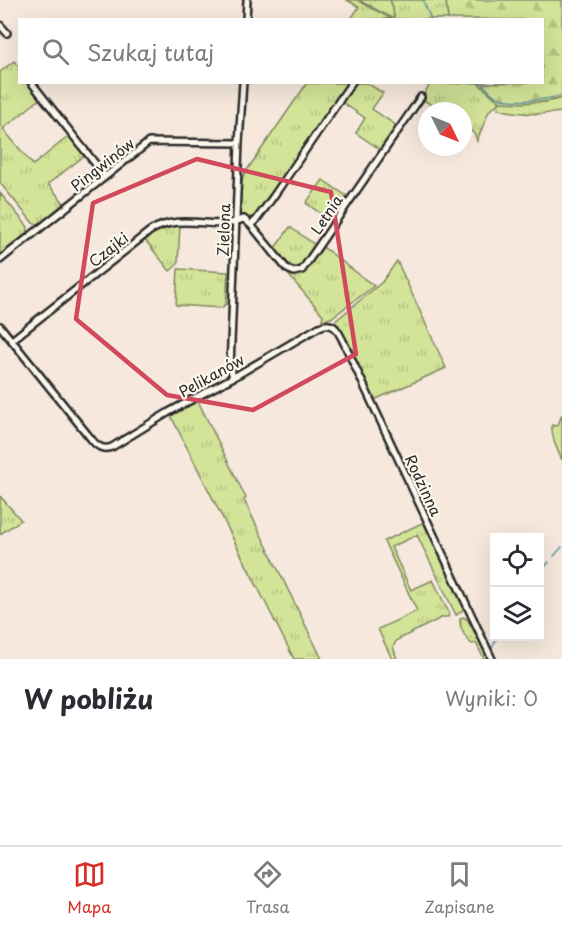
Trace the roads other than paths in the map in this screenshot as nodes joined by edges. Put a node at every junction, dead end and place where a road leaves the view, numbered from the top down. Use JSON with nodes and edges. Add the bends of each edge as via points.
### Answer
{"nodes":[{"id":1,"x":247,"y":0,"type":"edge"},
{"id":2,"x":246,"y":18,"type":"edge"},
{"id":3,"x":0,"y":25,"type":"edge"},
{"id":4,"x":7,"y":33,"type":"dead end"},
{"id":5,"x":33,"y":84,"type":"edge"},
{"id":6,"x":243,"y":84,"type":"edge"},
{"id":7,"x":351,"y":84,"type":"edge"},
{"id":8,"x":421,"y":97,"type":"dead end"},
{"id":9,"x":238,"y":143,"type":"junction"},
{"id":10,"x":105,"y":176,"type":"junction"},
{"id":11,"x":235,"y":222,"type":"junction"},
{"id":12,"x":251,"y":225,"type":"junction"},
{"id":13,"x":0,"y":260,"type":"edge"},
{"id":14,"x":330,"y":325,"type":"joint"},
{"id":15,"x":0,"y":326,"type":"edge"},
{"id":16,"x":12,"y":340,"type":"junction"},
{"id":17,"x":233,"y":377,"type":"junction"},
{"id":18,"x":492,"y":659,"type":"edge"}],
"edges":[{"from":1,"to":2,"type":"street"},
{"from":3,"to":4,"type":"street"},
{"from":5,"to":10,"type":"street"},
{"from":6,"to":9,"type":"street","name":"Zielona"},
{"from":7,"to":12,"type":"street"},
{"from":8,"to":12,"type":"street","name":"Letnia","via":[[302,270],[287,269]]},
{"from":9,"to":10,"type":"street","name":"Pingwinów","via":[[149,142]]},
{"from":9,"to":11,"type":"street","name":"Zielona"},
{"from":10,"to":13,"type":"street","name":"Pingwinów"},
{"from":11,"to":12,"type":"street","via":[[244,219]]},
{"from":11,"to":16,"type":"street","name":"Czajki","via":[[160,224]]},
{"from":11,"to":17,"type":"street","name":"Zielona","via":[[230,367]]},
{"from":14,"to":17,"type":"street","name":"Pelikanów","via":[[319,327]]},
{"from":14,"to":18,"type":"street","name":"Rodzinna","via":[[339,332]]},
{"from":15,"to":16,"type":"street"},
{"from":16,"to":17,"type":"street","name":"Pelikanów","via":[[97,446],[105,448]]}]}
